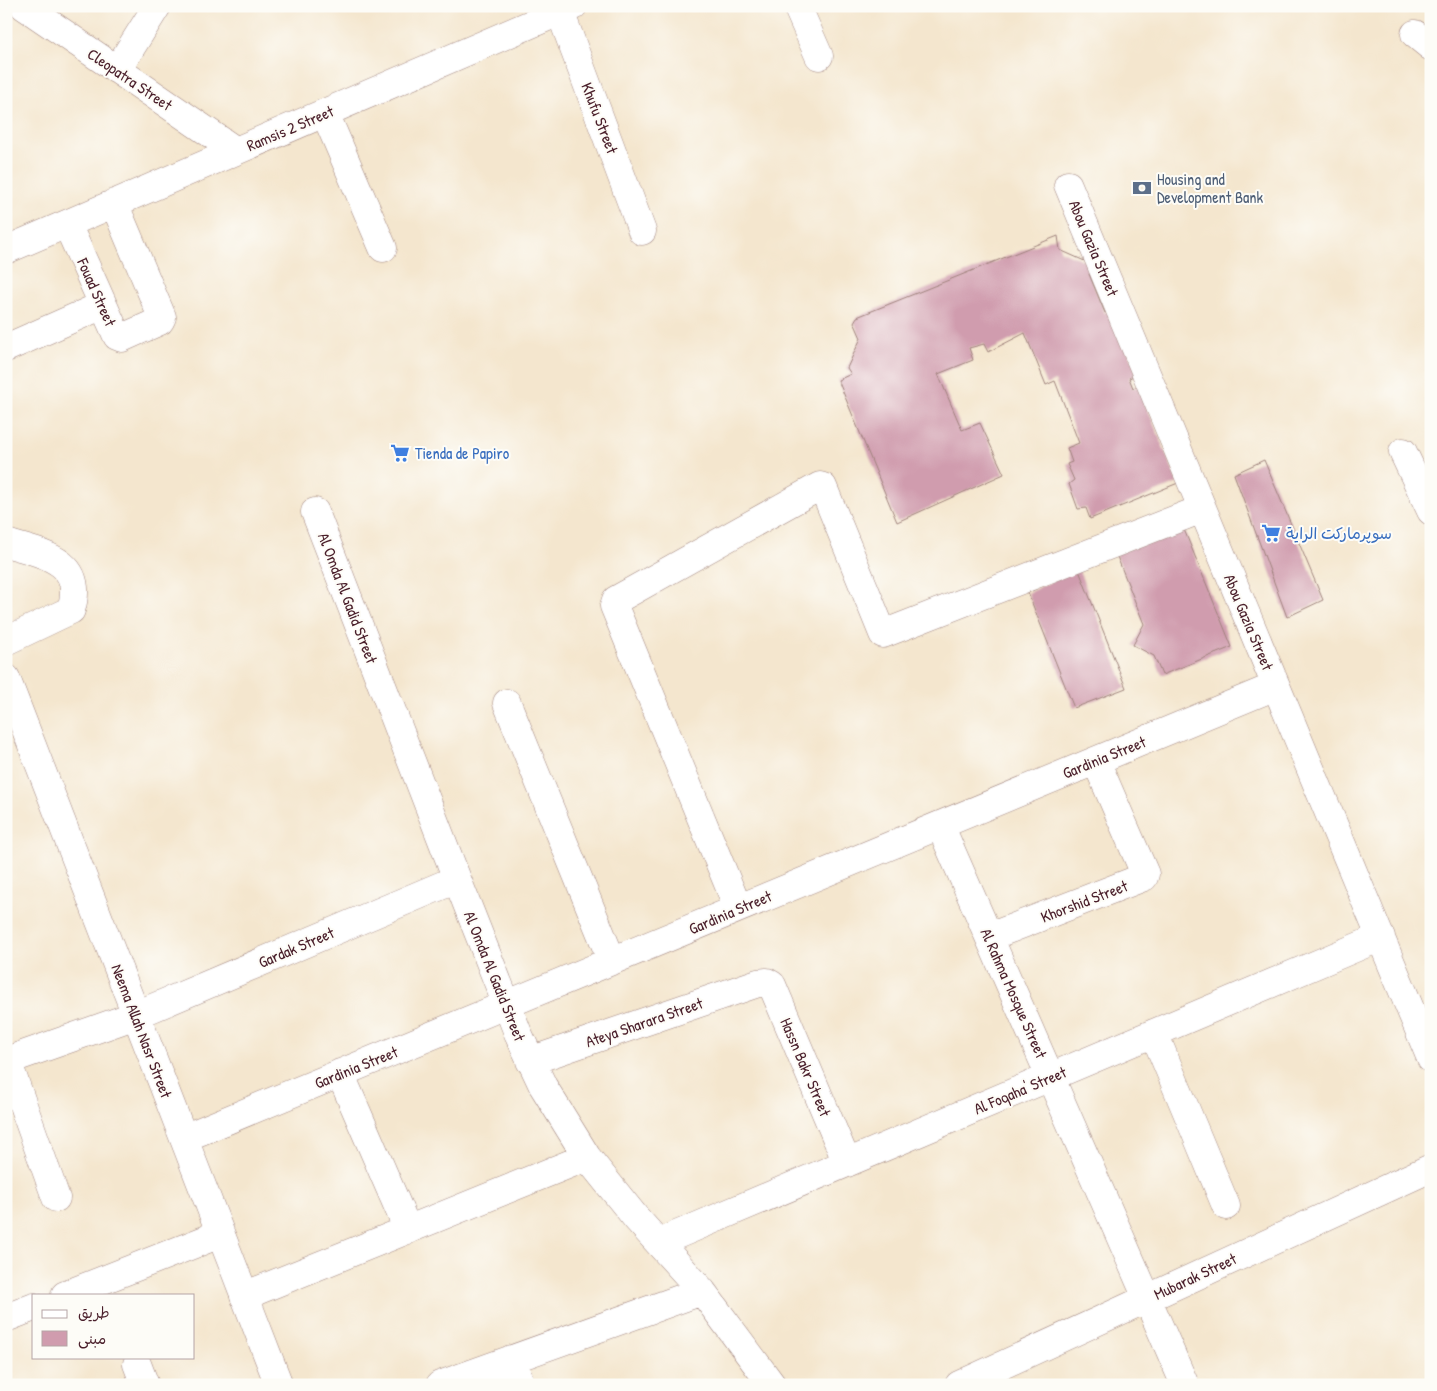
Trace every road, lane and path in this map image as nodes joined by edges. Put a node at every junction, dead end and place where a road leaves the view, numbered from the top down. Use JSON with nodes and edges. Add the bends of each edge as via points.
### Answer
{"nodes":[{"id":1,"x":24,"y":6,"type":"edge"},
{"id":2,"x":157,"y":6,"type":"edge"},
{"id":3,"x":797,"y":6,"type":"edge"},
{"id":4,"x":564,"y":8,"type":"edge"},
{"id":5,"x":819,"y":56,"type":"dead end"},
{"id":6,"x":117,"y":70,"type":"junction"},
{"id":7,"x":325,"y":113,"type":"junction"},
{"id":8,"x":236,"y":151,"type":"junction"},
{"id":9,"x":1068,"y":184,"type":"dead end"},
{"id":10,"x":114,"y":203,"type":"junction"},
{"id":11,"x":67,"y":224,"type":"junction"},
{"id":12,"x":642,"y":230,"type":"dead end"},
{"id":13,"x":383,"y":248,"type":"dead end"},
{"id":14,"x":6,"y":250,"type":"edge"},
{"id":15,"x":103,"y":305,"type":"junction"},
{"id":16,"x":6,"y":348,"type":"edge"},
{"id":17,"x":1404,"y":452,"type":"dead end"},
{"id":18,"x":1202,"y":509,"type":"junction"},
{"id":19,"x":1431,"y":511,"type":"edge"},
{"id":20,"x":315,"y":512,"type":"dead end"},
{"id":21,"x":6,"y":543,"type":"edge"},
{"id":22,"x":6,"y":641,"type":"edge"},
{"id":23,"x":6,"y":678,"type":"edge"},
{"id":24,"x":1276,"y":686,"type":"junction"},
{"id":25,"x":507,"y":703,"type":"dead end"},
{"id":26,"x":1096,"y":761,"type":"junction"},
{"id":27,"x":940,"y":825,"type":"junction"},
{"id":28,"x":456,"y":879,"type":"junction"},
{"id":29,"x":738,"y":908,"type":"junction"},
{"id":30,"x":989,"y":936,"type":"junction"},
{"id":31,"x":1381,"y":937,"type":"junction"},
{"id":32,"x":612,"y":961,"type":"junction"},
{"id":33,"x":758,"y":983,"type":"joint"},
{"id":34,"x":507,"y":1005,"type":"junction"},
{"id":35,"x":136,"y":1015,"type":"junction"},
{"id":36,"x":1154,"y":1033,"type":"junction"},
{"id":37,"x":1431,"y":1059,"type":"edge"},
{"id":38,"x":7,"y":1060,"type":"edge"},
{"id":39,"x":530,"y":1061,"type":"junction"},
{"id":40,"x":340,"y":1073,"type":"junction"},
{"id":41,"x":1050,"y":1077,"type":"junction"},
{"id":42,"x":184,"y":1138,"type":"junction"},
{"id":43,"x":587,"y":1157,"type":"junction"},
{"id":44,"x":846,"y":1163,"type":"junction"},
{"id":45,"x":1431,"y":1168,"type":"edge"},
{"id":46,"x":56,"y":1198,"type":"dead end"},
{"id":47,"x":1226,"y":1206,"type":"dead end"},
{"id":48,"x":408,"y":1230,"type":"junction"},
{"id":49,"x":220,"y":1234,"type":"junction"},
{"id":50,"x":660,"y":1242,"type":"junction"},
{"id":51,"x":702,"y":1291,"type":"junction"},
{"id":52,"x":68,"y":1294,"type":"edge"},
{"id":53,"x":244,"y":1296,"type":"junction"},
{"id":54,"x":1147,"y":1298,"type":"junction"},
{"id":55,"x":32,"y":1308,"type":"edge"},
{"id":56,"x":6,"y":1318,"type":"edge"},
{"id":57,"x":511,"y":1359,"type":"junction"},
{"id":58,"x":278,"y":1385,"type":"edge"},
{"id":59,"x":440,"y":1385,"type":"edge"},
{"id":60,"x":521,"y":1385,"type":"edge"},
{"id":61,"x":772,"y":1385,"type":"edge"},
{"id":62,"x":959,"y":1385,"type":"edge"},
{"id":63,"x":1185,"y":1385,"type":"edge"}],
"edges":[{"from":1,"to":6,"type":"street","name":"Cleopatra Street"},
{"from":2,"to":6,"type":"street"},
{"from":3,"to":5,"type":"street"},
{"from":4,"to":7,"type":"street","name":"Ramsis 2 Street"},
{"from":4,"to":12,"type":"street","name":"Khufu Street"},
{"from":6,"to":8,"type":"street","name":"Cleopatra Street"},
{"from":7,"to":8,"type":"street","name":"Ramsis 2 Street"},
{"from":7,"to":13,"type":"street"},
{"from":8,"to":10,"type":"street","name":"Ramsis 2 Street"},
{"from":9,"to":18,"type":"street","name":"Abou Gazia Street"},
{"from":10,"to":11,"type":"street","name":"Ramsis 2 Street"},
{"from":10,"to":15,"type":"street","name":"Fouad Street","via":[[162,318],[118,338]]},
{"from":11,"to":14,"type":"street","name":"Ramsis 2 Street"},
{"from":11,"to":15,"type":"street","name":"Fouad Street"},
{"from":15,"to":16,"type":"street"},
{"from":17,"to":19,"type":"street"},
{"from":18,"to":24,"type":"street","name":"Abou Gazia Street"},
{"from":18,"to":29,"type":"street","via":[[883,634],[820,486],[616,600],[614,606]]},
{"from":20,"to":28,"type":"street","name":"Al Omda Al Gadid Street"},
{"from":21,"to":22,"type":"street","via":[[51,557],[62,564],[74,586],[75,598],[71,610]]},
{"from":23,"to":35,"type":"street","name":"Neema Allah Nasr Street"},
{"from":24,"to":26,"type":"street","name":"Gardinia Street"},
{"from":24,"to":31,"type":"street","name":"Abou Gazia Street"},
{"from":25,"to":32,"type":"street"},
{"from":26,"to":27,"type":"street","name":"Gardinia Street"},
{"from":26,"to":30,"type":"street","name":"Khorshid Street","via":[[1144,877]]},
{"from":27,"to":29,"type":"street","name":"Gardinia Street"},
{"from":27,"to":30,"type":"street","name":"Al Rahma Mosque Street"},
{"from":28,"to":34,"type":"street","name":"Al Omda Al Gadid Street"},
{"from":28,"to":35,"type":"street","name":"Gardak Street"},
{"from":29,"to":32,"type":"street","name":"Gardinia Street"},
{"from":30,"to":41,"type":"street","name":"Al Rahma Mosque Street"},
{"from":31,"to":36,"type":"street","name":"Al Foqaha' Street"},
{"from":31,"to":37,"type":"street","name":"Abou Gazia Street"},
{"from":32,"to":34,"type":"street","name":"Gardinia Street"},
{"from":33,"to":39,"type":"street","name":"Ateya Sharara Street"},
{"from":33,"to":44,"type":"street","name":"Hassn Bakr Street","via":[[772,985]]},
{"from":34,"to":39,"type":"street","name":"Al Omda Al Gadid Street"},
{"from":34,"to":40,"type":"street","name":"Gardinia Street"},
{"from":35,"to":38,"type":"street","name":"Gardak Street"},
{"from":35,"to":42,"type":"street","name":"Neema Allah Nasr Street"},
{"from":36,"to":41,"type":"street","name":"Al Foqaha' Street"},
{"from":36,"to":47,"type":"street"},
{"from":38,"to":46,"type":"street"},
{"from":39,"to":43,"type":"street","name":"Al Omda Al Gadid Street","via":[[556,1110]]},
{"from":40,"to":42,"type":"street","name":"Gardinia Street"},
{"from":40,"to":48,"type":"street"},
{"from":41,"to":44,"type":"street","name":"Al Foqaha' Street"},
{"from":41,"to":54,"type":"street","name":"Al Rahma Mosque Street"},
{"from":42,"to":49,"type":"street","name":"Neema Allah Nasr Street"},
{"from":43,"to":48,"type":"street"},
{"from":43,"to":50,"type":"street","name":"Al Omda Al Gadid Street"},
{"from":44,"to":50,"type":"street","name":"Al Foqaha' Street"},
{"from":45,"to":54,"type":"street","name":"Mubarak Street"},
{"from":48,"to":53,"type":"street"},
{"from":49,"to":52,"type":"street"},
{"from":49,"to":53,"type":"street","name":"Neema Allah Nasr Street"},
{"from":50,"to":51,"type":"street","name":"Al Omda Al Gadid Street"},
{"from":51,"to":57,"type":"street"},
{"from":51,"to":61,"type":"street","name":"Al Omda Al Gadid Street"},
{"from":53,"to":58,"type":"street","name":"Neema Allah Nasr Street"},
{"from":54,"to":62,"type":"street","name":"Mubarak Street"},
{"from":54,"to":63,"type":"street"},
{"from":55,"to":56,"type":"street"},
{"from":57,"to":59,"type":"street"},
{"from":57,"to":60,"type":"street"}]}
